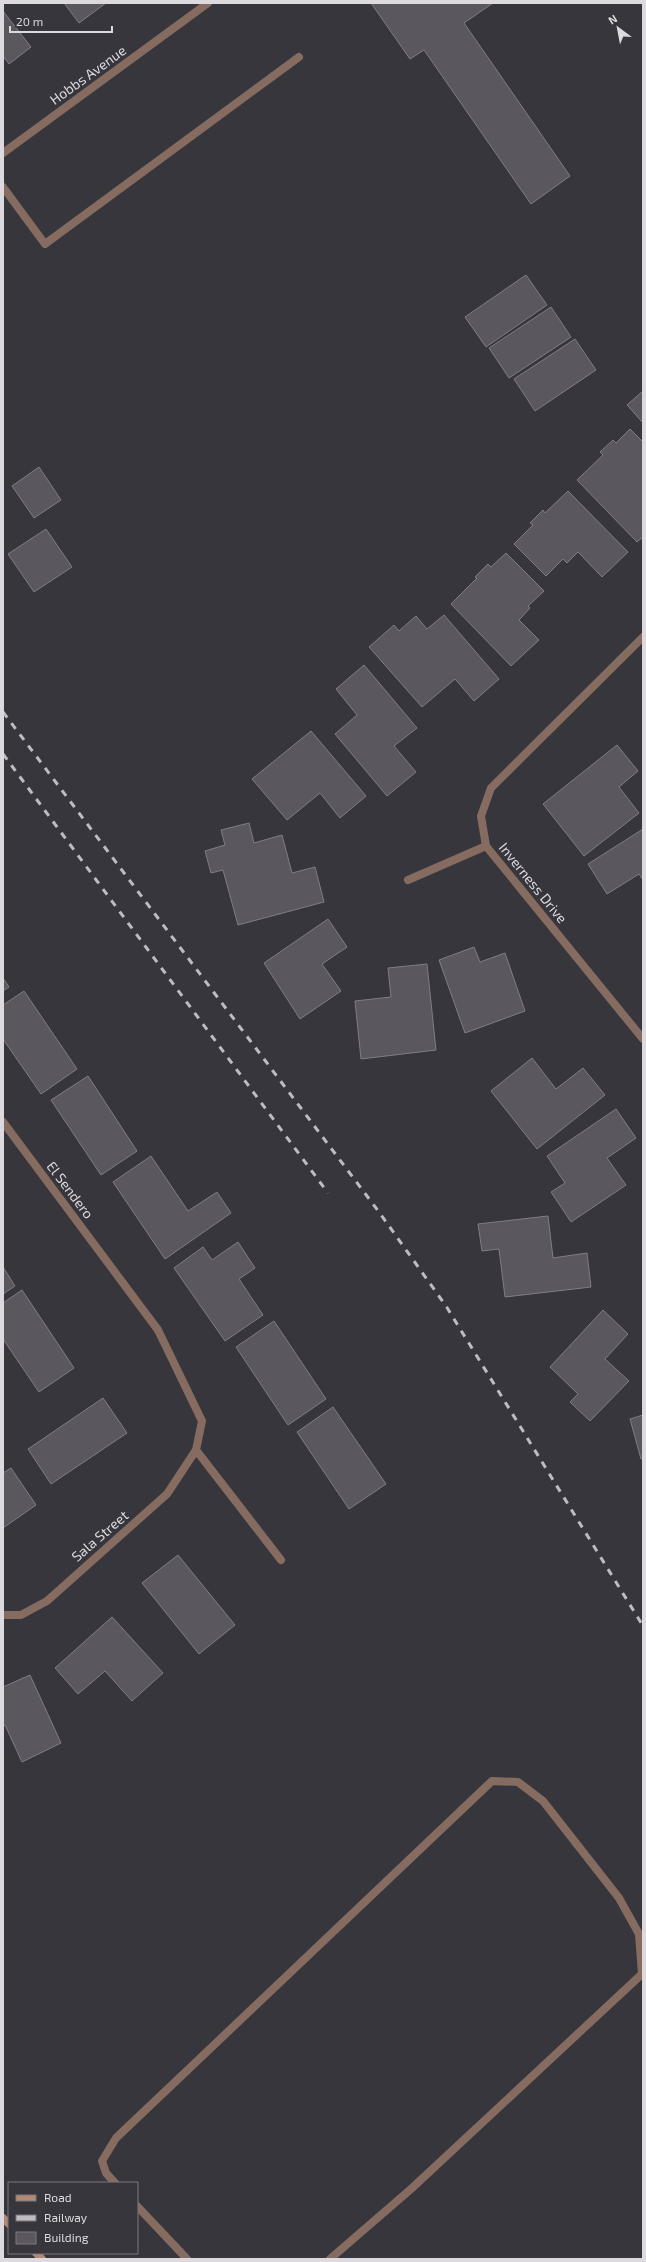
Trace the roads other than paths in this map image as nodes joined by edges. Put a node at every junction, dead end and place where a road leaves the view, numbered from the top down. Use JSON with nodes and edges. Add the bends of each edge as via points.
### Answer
{"nodes":[{"id":1,"x":208,"y":3,"type":"edge"},
{"id":2,"x":299,"y":58,"type":"dead end"},
{"id":3,"x":3,"y":153,"type":"edge"},
{"id":4,"x":3,"y":187,"type":"edge"},
{"id":5,"x":643,"y":637,"type":"edge"},
{"id":6,"x":486,"y":846,"type":"junction"},
{"id":7,"x":408,"y":880,"type":"dead end"},
{"id":8,"x":643,"y":1039,"type":"edge"},
{"id":9,"x":3,"y":1122,"type":"edge"},
{"id":10,"x":115,"y":1272,"type":"joint"},
{"id":11,"x":196,"y":1450,"type":"junction"},
{"id":12,"x":281,"y":1560,"type":"dead end"},
{"id":13,"x":3,"y":1615,"type":"edge"},
{"id":14,"x":114,"y":2182,"type":"edge"},
{"id":15,"x":138,"y":2207,"type":"edge"},
{"id":16,"x":187,"y":2259,"type":"edge"},
{"id":17,"x":330,"y":2259,"type":"edge"}],
"edges":[{"from":1,"to":3,"type":"street","name":"Hobbs Avenue"},
{"from":2,"to":4,"type":"street","via":[[45,244]]},
{"from":5,"to":6,"type":"street","name":"Inverness Drive","via":[[491,788],[480,816]]},
{"from":6,"to":7,"type":"street"},
{"from":6,"to":8,"type":"street","name":"Inverness Drive"},
{"from":9,"to":10,"type":"street","name":"El Sendero"},
{"from":10,"to":11,"type":"street","name":"Sala Street","via":[[158,1330],[202,1421]]},
{"from":11,"to":12,"type":"street"},
{"from":11,"to":13,"type":"street","name":"Sala Street","via":[[167,1494],[47,1601],[21,1615]]},
{"from":14,"to":17,"type":"street","via":[[106,2173],[102,2161],[116,2138],[492,1781],[518,1782],[543,1801],[619,1898],[639,1934],[642,1974],[411,2189]]},
{"from":15,"to":16,"type":"street"}]}
